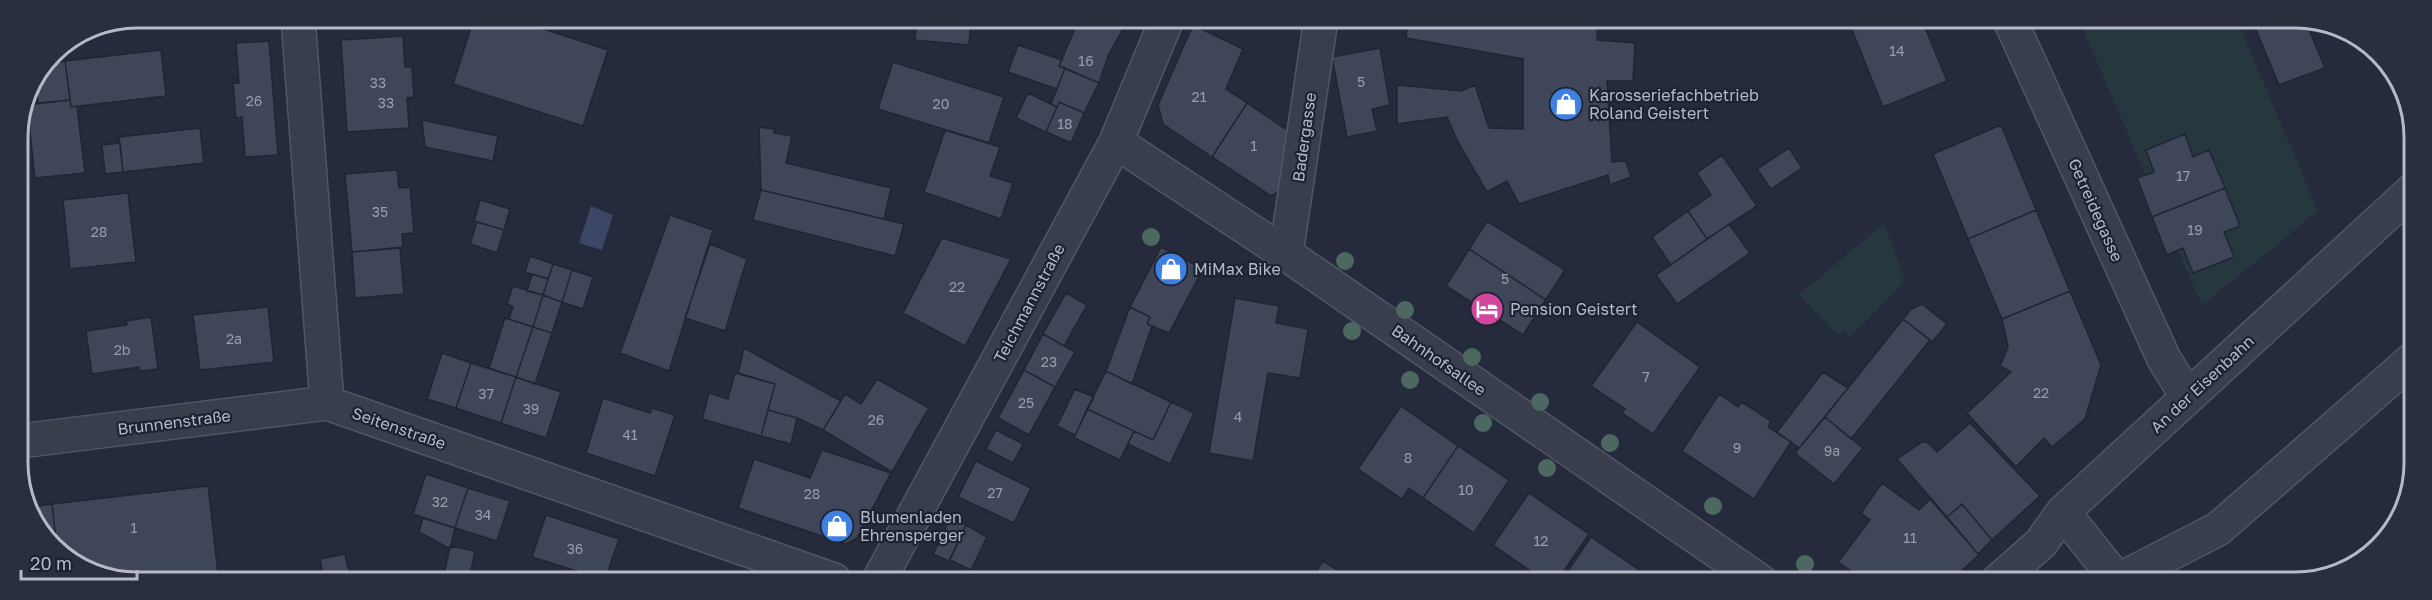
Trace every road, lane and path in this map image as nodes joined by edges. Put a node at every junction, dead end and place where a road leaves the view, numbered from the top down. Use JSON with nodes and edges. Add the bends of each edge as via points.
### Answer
{"nodes":[{"id":1,"x":299,"y":28,"type":"edge"},
{"id":2,"x":1163,"y":28,"type":"edge"},
{"id":3,"x":1320,"y":28,"type":"edge"},
{"id":4,"x":2014,"y":28,"type":"edge"},
{"id":5,"x":1116,"y":142,"type":"junction"},
{"id":6,"x":2404,"y":198,"type":"edge"},
{"id":7,"x":1286,"y":254,"type":"junction"},
{"id":8,"x":2404,"y":367,"type":"edge"},
{"id":9,"x":2187,"y":396,"type":"junction"},
{"id":10,"x":327,"y":403,"type":"junction"},
{"id":11,"x":28,"y":440,"type":"edge"},
{"id":12,"x":2063,"y":512,"type":"junction"},
{"id":13,"x":1746,"y":571,"type":"edge"},
{"id":14,"x":2009,"y":571,"type":"edge"},
{"id":15,"x":2108,"y":571,"type":"edge"},
{"id":16,"x":2136,"y":571,"type":"edge"},
{"id":17,"x":810,"y":572,"type":"edge"},
{"id":18,"x":884,"y":572,"type":"edge"}],
"edges":[{"from":1,"to":10,"type":"street"},
{"from":2,"to":5,"type":"street","name":"Teichmannstraße"},
{"from":3,"to":7,"type":"street","name":"Badergasse"},
{"from":4,"to":9,"type":"street","name":"Getreidegasse","via":[[2164,359]]},
{"from":5,"to":7,"type":"street","name":"Bahnhofsallee"},
{"from":5,"to":18,"type":"street","name":"Teichmannstraße"},
{"from":6,"to":9,"type":"street","name":"An der Eisenbahn"},
{"from":7,"to":13,"type":"street","name":"Bahnhofsallee"},
{"from":8,"to":16,"type":"street","via":[[2218,530]]},
{"from":9,"to":12,"type":"street","name":"An der Eisenbahn"},
{"from":10,"to":11,"type":"street","name":"Brunnenstraße"},
{"from":10,"to":17,"type":"street","name":"Seitenstraße"},
{"from":12,"to":14,"type":"street","name":"An der Eisenbahn","via":[[2041,543]]},
{"from":12,"to":15,"type":"street"}]}
